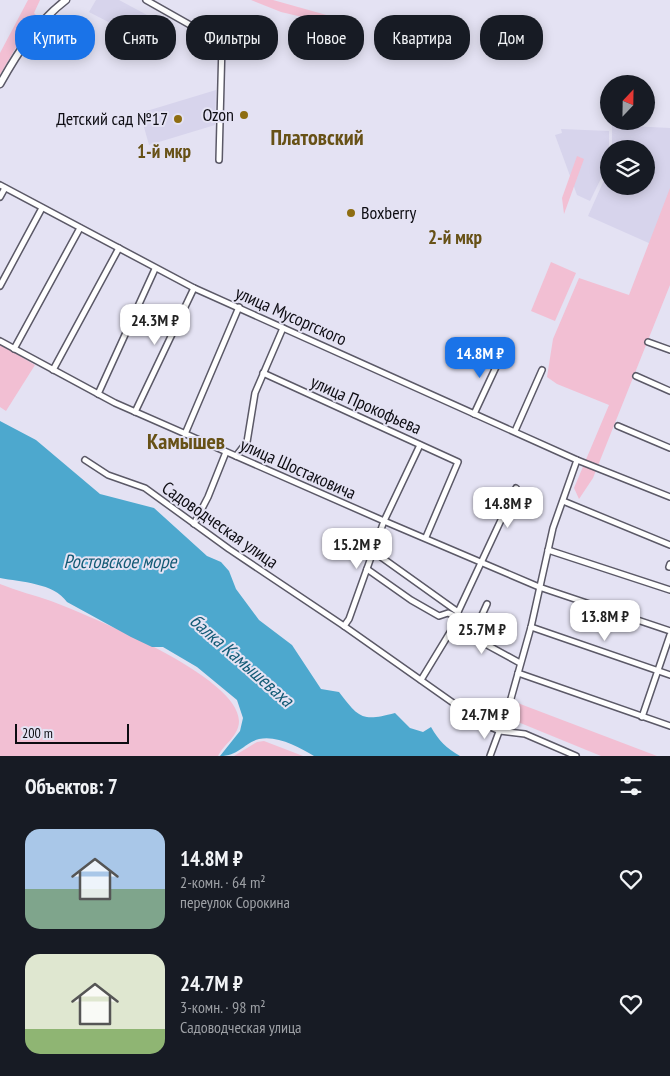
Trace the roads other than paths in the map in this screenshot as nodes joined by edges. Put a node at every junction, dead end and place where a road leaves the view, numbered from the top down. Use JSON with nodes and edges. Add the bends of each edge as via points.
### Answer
{"nodes":[{"id":1,"x":66,"y":0,"type":"edge"},
{"id":2,"x":146,"y":0,"type":"edge"},
{"id":3,"x":0,"y":84,"type":"edge"},
{"id":4,"x":219,"y":160,"type":"dead end"},
{"id":5,"x":3,"y":186,"type":"edge"},
{"id":6,"x":0,"y":197,"type":"edge"},
{"id":7,"x":42,"y":208,"type":"junction"},
{"id":8,"x":80,"y":228,"type":"junction"},
{"id":9,"x":119,"y":248,"type":"junction"},
{"id":10,"x":155,"y":269,"type":"junction"},
{"id":11,"x":0,"y":284,"type":"edge"},
{"id":12,"x":194,"y":288,"type":"junction"},
{"id":13,"x":239,"y":307,"type":"junction"},
{"id":14,"x":283,"y":328,"type":"junction"},
{"id":15,"x":0,"y":341,"type":"edge"},
{"id":16,"x":648,"y":342,"type":"dead end"},
{"id":17,"x":14,"y":348,"type":"junction"},
{"id":18,"x":670,"y":350,"type":"edge"},
{"id":19,"x":503,"y":352,"type":"dead end"},
{"id":20,"x":53,"y":370,"type":"junction"},
{"id":21,"x":542,"y":370,"type":"dead end"},
{"id":22,"x":263,"y":373,"type":"junction"},
{"id":23,"x":636,"y":376,"type":"dead end"},
{"id":24,"x":670,"y":391,"type":"edge"},
{"id":25,"x":98,"y":394,"type":"junction"},
{"id":26,"x":135,"y":412,"type":"junction"},
{"id":27,"x":474,"y":414,"type":"junction"},
{"id":28,"x":618,"y":426,"type":"dead end"},
{"id":29,"x":515,"y":431,"type":"junction"},
{"id":30,"x":185,"y":434,"type":"junction"},
{"id":31,"x":420,"y":445,"type":"junction"},
{"id":32,"x":670,"y":448,"type":"edge"},
{"id":33,"x":226,"y":452,"type":"junction"},
{"id":34,"x":236,"y":456,"type":"junction"},
{"id":35,"x":85,"y":460,"type":"dead end"},
{"id":36,"x":577,"y":460,"type":"junction"},
{"id":37,"x":516,"y":488,"type":"dead end"},
{"id":38,"x":670,"y":497,"type":"edge"},
{"id":39,"x":563,"y":501,"type":"junction"},
{"id":40,"x":384,"y":521,"type":"junction"},
{"id":41,"x":194,"y":524,"type":"junction"},
{"id":42,"x":426,"y":537,"type":"junction"},
{"id":43,"x":670,"y":546,"type":"edge"},
{"id":44,"x":548,"y":550,"type":"junction"},
{"id":45,"x":374,"y":552,"type":"junction"},
{"id":46,"x":481,"y":561,"type":"junction"},
{"id":47,"x":367,"y":569,"type":"junction"},
{"id":48,"x":539,"y":587,"type":"junction"},
{"id":49,"x":670,"y":590,"type":"edge"},
{"id":50,"x":487,"y":604,"type":"dead end"},
{"id":51,"x":458,"y":614,"type":"junction"},
{"id":52,"x":455,"y":624,"type":"junction"},
{"id":53,"x":344,"y":626,"type":"junction"},
{"id":54,"x":532,"y":627,"type":"junction"},
{"id":55,"x":670,"y":633,"type":"edge"},
{"id":56,"x":472,"y":637,"type":"junction"},
{"id":57,"x":520,"y":663,"type":"junction"},
{"id":58,"x":657,"y":670,"type":"junction"},
{"id":59,"x":520,"y":674,"type":"junction"},
{"id":60,"x":670,"y":675,"type":"edge"},
{"id":61,"x":421,"y":680,"type":"junction"},
{"id":62,"x":642,"y":717,"type":"junction"},
{"id":63,"x":670,"y":726,"type":"edge"},
{"id":64,"x":500,"y":731,"type":"junction"},
{"id":65,"x":490,"y":756,"type":"edge"},
{"id":66,"x":576,"y":756,"type":"edge"}],
"edges":[{"from":1,"to":3,"type":"main road","via":[[48,16],[19,52]]},
{"from":2,"to":4,"type":"street","via":[[222,43]]},
{"from":5,"to":6,"type":"street"},
{"from":5,"to":7,"type":"street","name":"улица Мусоргского"},
{"from":7,"to":8,"type":"street","name":"улица Мусоргского"},
{"from":7,"to":11,"type":"street"},
{"from":8,"to":9,"type":"street","name":"улица Мусоргского"},
{"from":8,"to":17,"type":"street"},
{"from":9,"to":10,"type":"street","name":"улица Мусоргского"},
{"from":9,"to":20,"type":"street"},
{"from":10,"to":12,"type":"street","name":"улица Мусоргского"},
{"from":10,"to":25,"type":"street"},
{"from":12,"to":13,"type":"street","name":"улица Мусоргского"},
{"from":12,"to":26,"type":"street"},
{"from":13,"to":14,"type":"street","name":"улица Мусоргского"},
{"from":13,"to":30,"type":"street"},
{"from":14,"to":22,"type":"street"},
{"from":14,"to":27,"type":"street","name":"улица Мусоргского"},
{"from":15,"to":17,"type":"street","name":"улица Шостаковича"},
{"from":16,"to":18,"type":"street"},
{"from":17,"to":20,"type":"street","name":"улица Шостаковича"},
{"from":19,"to":27,"type":"street"},
{"from":20,"to":25,"type":"street","name":"улица Шостаковича"},
{"from":21,"to":29,"type":"street"},
{"from":22,"to":31,"type":"street","name":"улица Прокофьева"},
{"from":22,"to":34,"type":"street","via":[[255,393],[247,442]]},
{"from":23,"to":24,"type":"street"},
{"from":25,"to":26,"type":"street","name":"улица Шостаковича"},
{"from":26,"to":30,"type":"street","name":"улица Шостаковича"},
{"from":27,"to":29,"type":"street","name":"улица Мусоргского"},
{"from":28,"to":32,"type":"street"},
{"from":29,"to":36,"type":"street","name":"улица Мусоргского"},
{"from":30,"to":33,"type":"street","name":"улица Шостаковича"},
{"from":31,"to":40,"type":"street"},
{"from":31,"to":42,"type":"street","name":"улица Прокофьева","via":[[458,462]]},
{"from":33,"to":34,"type":"street","name":"улица Шостаковича"},
{"from":33,"to":41,"type":"street"},
{"from":34,"to":40,"type":"street","name":"улица Шостаковича"},
{"from":35,"to":41,"type":"street","name":"Садоводческая улица","via":[[108,475],[145,488]]},
{"from":36,"to":38,"type":"street","name":"улица Мусоргского"},
{"from":36,"to":39,"type":"street"},
{"from":37,"to":46,"type":"street"},
{"from":39,"to":43,"type":"street"},
{"from":39,"to":44,"type":"street"},
{"from":40,"to":42,"type":"street","name":"улица Шостаковича"},
{"from":40,"to":45,"type":"street"},
{"from":41,"to":53,"type":"street","name":"Садоводческая улица"},
{"from":42,"to":46,"type":"street","name":"улица Шостаковича"},
{"from":44,"to":48,"type":"street"},
{"from":44,"to":49,"type":"street"},
{"from":45,"to":47,"type":"street"},
{"from":45,"to":51,"type":"street"},
{"from":46,"to":48,"type":"street","name":"улица Шостаковича"},
{"from":46,"to":51,"type":"street"},
{"from":47,"to":51,"type":"street","via":[[424,609],[439,616]]},
{"from":47,"to":53,"type":"street"},
{"from":48,"to":54,"type":"street"},
{"from":48,"to":55,"type":"street","name":"улица Шостаковича"},
{"from":50,"to":56,"type":"street"},
{"from":51,"to":52,"type":"street"},
{"from":52,"to":56,"type":"street"},
{"from":52,"to":61,"type":"street"},
{"from":53,"to":61,"type":"street","name":"Садоводческая улица"},
{"from":54,"to":57,"type":"street"},
{"from":54,"to":58,"type":"street"},
{"from":55,"to":58,"type":"street"},
{"from":56,"to":57,"type":"street"},
{"from":57,"to":59,"type":"street"},
{"from":58,"to":60,"type":"street"},
{"from":58,"to":62,"type":"street"},
{"from":59,"to":62,"type":"street"},
{"from":59,"to":64,"type":"street"},
{"from":61,"to":64,"type":"street","name":"Садоводческая улица","via":[[483,724]]},
{"from":62,"to":63,"type":"street"},
{"from":64,"to":65,"type":"street"},
{"from":64,"to":66,"type":"street","name":"Садоводческая улица","via":[[525,734]]}]}
